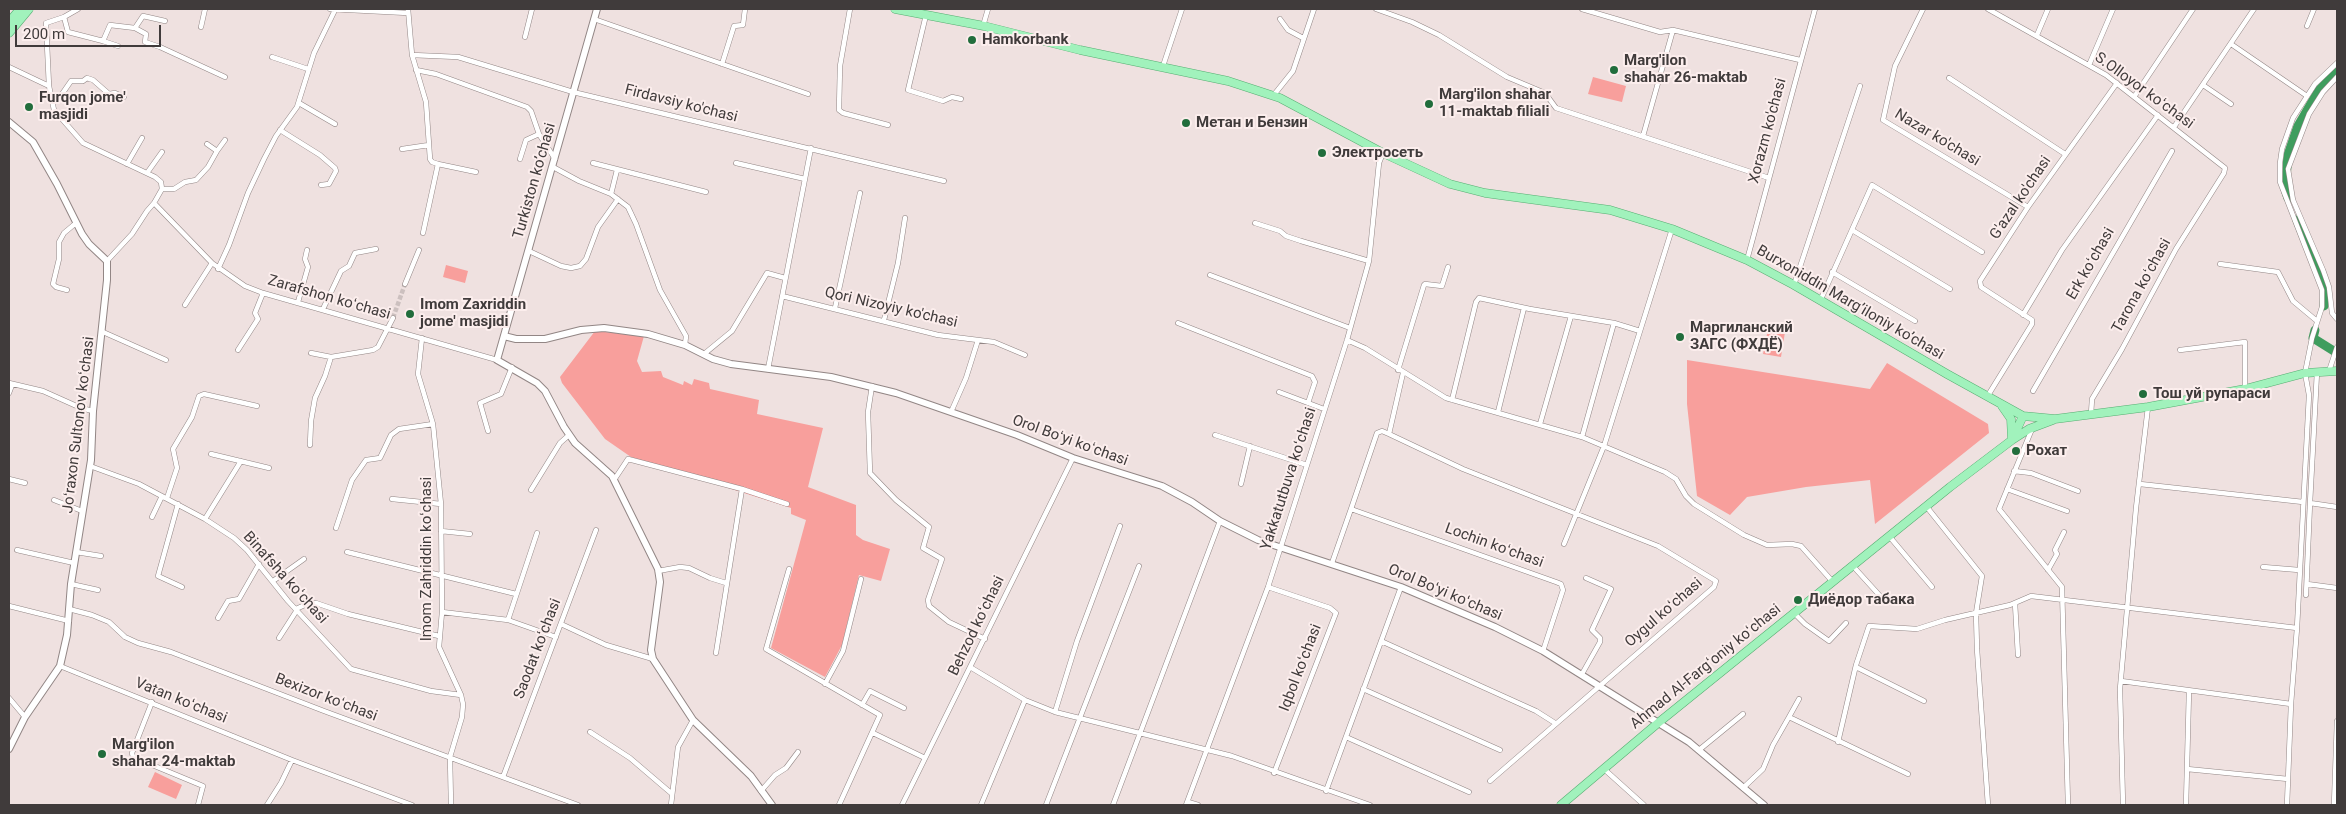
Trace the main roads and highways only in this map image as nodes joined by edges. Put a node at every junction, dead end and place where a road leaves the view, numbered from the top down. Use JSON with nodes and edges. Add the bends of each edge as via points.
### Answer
{"nodes":[{"id":1,"x":20,"y":9,"type":"edge"},
{"id":2,"x":29,"y":9,"type":"edge"},
{"id":3,"x":895,"y":9,"type":"edge"},
{"id":4,"x":9,"y":22,"type":"edge"},
{"id":5,"x":9,"y":33,"type":"edge"},
{"id":6,"x":2333,"y":371,"type":"edge"},
{"id":7,"x":2001,"y":404,"type":"junction"},
{"id":8,"x":2023,"y":416,"type":"junction"},
{"id":9,"x":2055,"y":419,"type":"junction"},
{"id":10,"x":2012,"y":440,"type":"junction"},
{"id":11,"x":1561,"y":805,"type":"edge"}],
"edges":[{"from":1,"to":4,"type":"main road"},
{"from":2,"to":5,"type":"main road"},
{"from":3,"to":7,"type":"main road","name":"Burxoniddin Marg’iloniy ko’chasi","via":[[1228,81],[1273,96],[1439,180],[1473,191],[1610,210],[1672,229],[1747,260]]},
{"from":6,"to":9,"type":"main road","name":"Burxoniddin Marg’iloniy ko’chasi","via":[[2148,407]]},
{"from":7,"to":8,"type":"main road","name":"Burxoniddin Marg’iloniy ko’chasi"},
{"from":7,"to":10,"type":"main road","via":[[2011,419]]},
{"from":8,"to":9,"type":"main road","name":"Burxoniddin Marg’iloniy ko’chasi"},
{"from":8,"to":10,"type":"main road"},
{"from":9,"to":10,"type":"main road","name":"Ahmad Al-Fargʻoniy koʻchasi"},
{"from":10,"to":11,"type":"main road","name":"Ahmad Al-Fargʻoniy koʻchasi","via":[[1852,565]]}]}
